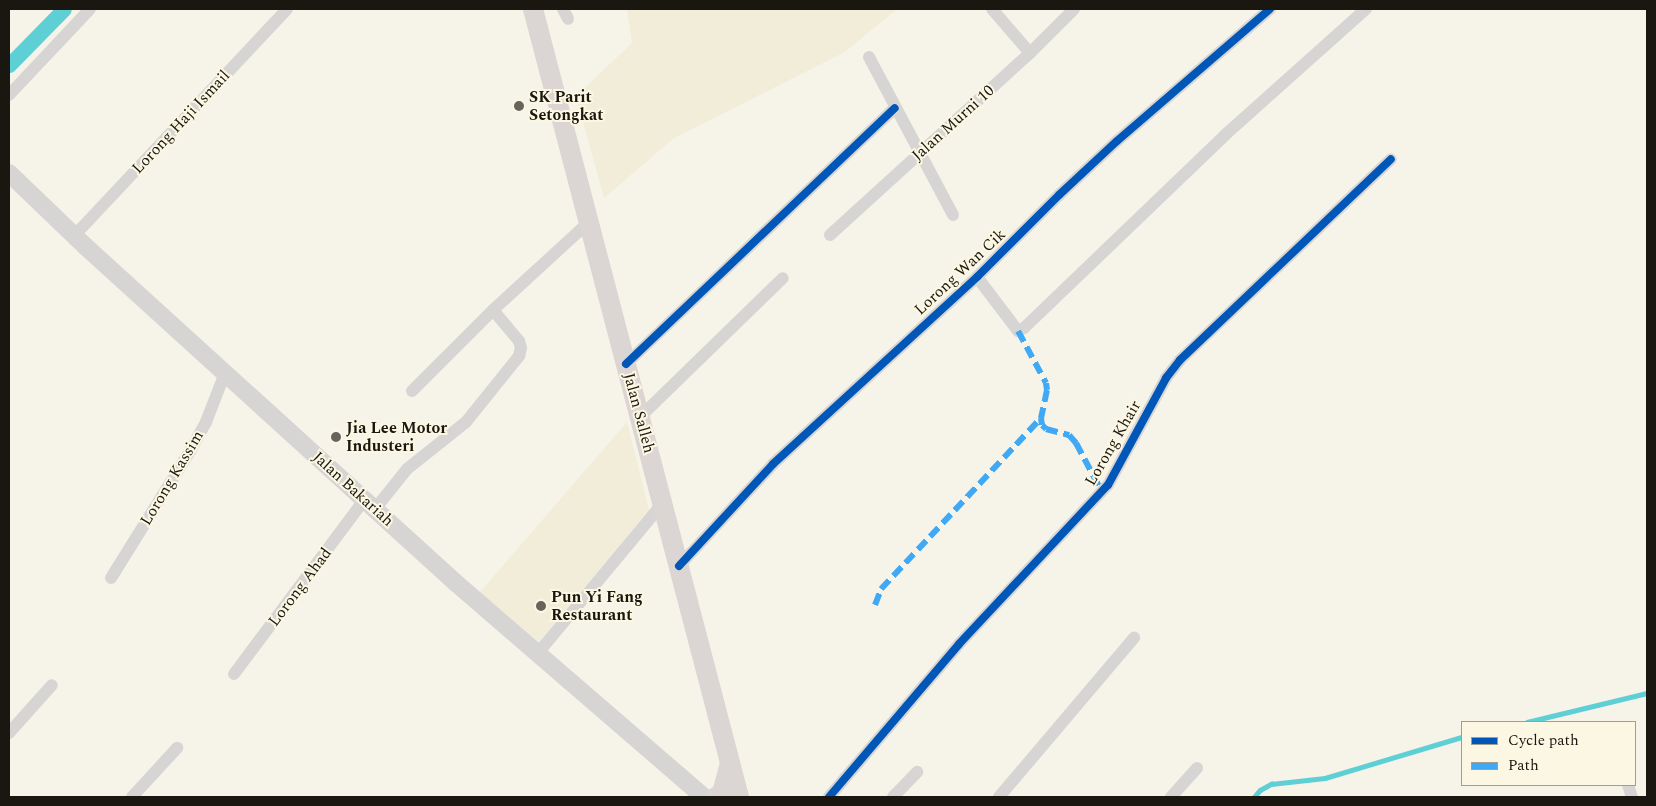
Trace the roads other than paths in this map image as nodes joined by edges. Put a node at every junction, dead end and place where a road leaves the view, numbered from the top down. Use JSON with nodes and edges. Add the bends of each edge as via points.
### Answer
{"nodes":[{"id":1,"x":90,"y":9,"type":"edge"},
{"id":2,"x":287,"y":9,"type":"edge"},
{"id":3,"x":533,"y":9,"type":"edge"},
{"id":4,"x":992,"y":9,"type":"edge"},
{"id":5,"x":1074,"y":9,"type":"edge"},
{"id":6,"x":1270,"y":9,"type":"edge"},
{"id":7,"x":1366,"y":9,"type":"edge"},
{"id":8,"x":1030,"y":53,"type":"junction"},
{"id":9,"x":869,"y":57,"type":"dead end"},
{"id":10,"x":9,"y":95,"type":"edge"},
{"id":11,"x":895,"y":108,"type":"junction"},
{"id":12,"x":919,"y":154,"type":"junction"},
{"id":13,"x":1392,"y":159,"type":"dead end"},
{"id":14,"x":9,"y":173,"type":"edge"},
{"id":15,"x":952,"y":215,"type":"dead end"},
{"id":16,"x":589,"y":222,"type":"junction"},
{"id":17,"x":830,"y":235,"type":"dead end"},
{"id":18,"x":74,"y":236,"type":"junction"},
{"id":19,"x":977,"y":277,"type":"junction"},
{"id":20,"x":784,"y":278,"type":"dead end"},
{"id":21,"x":493,"y":310,"type":"junction"},
{"id":22,"x":626,"y":364,"type":"junction"},
{"id":23,"x":225,"y":373,"type":"junction"},
{"id":24,"x":412,"y":391,"type":"dead end"},
{"id":25,"x":640,"y":417,"type":"junction"},
{"id":26,"x":663,"y":503,"type":"junction"},
{"id":27,"x":370,"y":504,"type":"junction"},
{"id":28,"x":679,"y":566,"type":"junction"},
{"id":29,"x":111,"y":578,"type":"dead end"},
{"id":30,"x":1134,"y":638,"type":"dead end"},
{"id":31,"x":538,"y":653,"type":"junction"},
{"id":32,"x":234,"y":674,"type":"dead end"},
{"id":33,"x":52,"y":685,"type":"dead end"},
{"id":34,"x":9,"y":733,"type":"edge"},
{"id":35,"x":177,"y":748,"type":"dead end"},
{"id":36,"x":730,"y":760,"type":"junction"},
{"id":37,"x":1197,"y":768,"type":"dead end"},
{"id":38,"x":917,"y":772,"type":"dead end"},
{"id":39,"x":132,"y":797,"type":"edge"},
{"id":40,"x":704,"y":797,"type":"edge"},
{"id":41,"x":716,"y":797,"type":"edge"},
{"id":42,"x":740,"y":797,"type":"edge"},
{"id":43,"x":829,"y":797,"type":"edge"},
{"id":44,"x":893,"y":797,"type":"edge"},
{"id":45,"x":999,"y":797,"type":"edge"},
{"id":46,"x":1171,"y":797,"type":"edge"}],
"edges":[{"from":1,"to":10,"type":"street"},
{"from":2,"to":18,"type":"street","name":"Lorong Haji Ismail"},
{"from":3,"to":16,"type":"main road","name":"Jalan Salleh"},
{"from":4,"to":8,"type":"street"},
{"from":5,"to":8,"type":"street","name":"Jalan Murni 10"},
{"from":6,"to":19,"type":"street","name":"Lorong Wan Cik","via":[[1117,141]]},
{"from":7,"to":19,"type":"street","via":[[1226,135],[1024,328],[1018,331]]},
{"from":8,"to":12,"type":"street","name":"Jalan Murni 10"},
{"from":9,"to":11,"type":"street"},
{"from":11,"to":12,"type":"street"},
{"from":11,"to":22,"type":"street"},
{"from":12,"to":15,"type":"street"},
{"from":12,"to":17,"type":"street","name":"Jalan Murni 10"},
{"from":13,"to":43,"type":"street","name":"Lorong Khair","via":[[1180,360],[1166,378],[1108,484],[959,644]]},
{"from":14,"to":18,"type":"main road","name":"Jalan Bakariah"},
{"from":16,"to":21,"type":"street"},
{"from":16,"to":22,"type":"main road","name":"Jalan Salleh"},
{"from":18,"to":23,"type":"main road","name":"Jalan Bakariah"},
{"from":19,"to":28,"type":"street","name":"Lorong Wan Cik","via":[[773,464]]},
{"from":20,"to":25,"type":"street"},
{"from":21,"to":24,"type":"street"},
{"from":21,"to":27,"type":"street","name":"Lorong Ahad","via":[[518,341],[521,348],[519,356],[463,426],[407,468]]},
{"from":22,"to":25,"type":"main road","name":"Jalan Salleh"},
{"from":23,"to":27,"type":"main road","name":"Jalan Bakariah"},
{"from":23,"to":29,"type":"street","name":"Lorong Kassim","via":[[206,422],[190,451]]},
{"from":25,"to":26,"type":"main road","name":"Jalan Salleh"},
{"from":26,"to":28,"type":"main road","name":"Jalan Salleh"},
{"from":26,"to":31,"type":"street"},
{"from":27,"to":31,"type":"main road","name":"Jalan Bakariah"},
{"from":27,"to":32,"type":"street","name":"Lorong Ahad"},
{"from":28,"to":36,"type":"main road","name":"Jalan Salleh"},
{"from":30,"to":45,"type":"street"},
{"from":31,"to":40,"type":"main road","name":"Jalan Bakariah"},
{"from":33,"to":34,"type":"street"},
{"from":35,"to":39,"type":"street"},
{"from":36,"to":41,"type":"main road","via":[[722,793]]},
{"from":36,"to":42,"type":"main road","name":"Jalan Salleh"},
{"from":37,"to":46,"type":"street"},
{"from":38,"to":44,"type":"street"}]}
